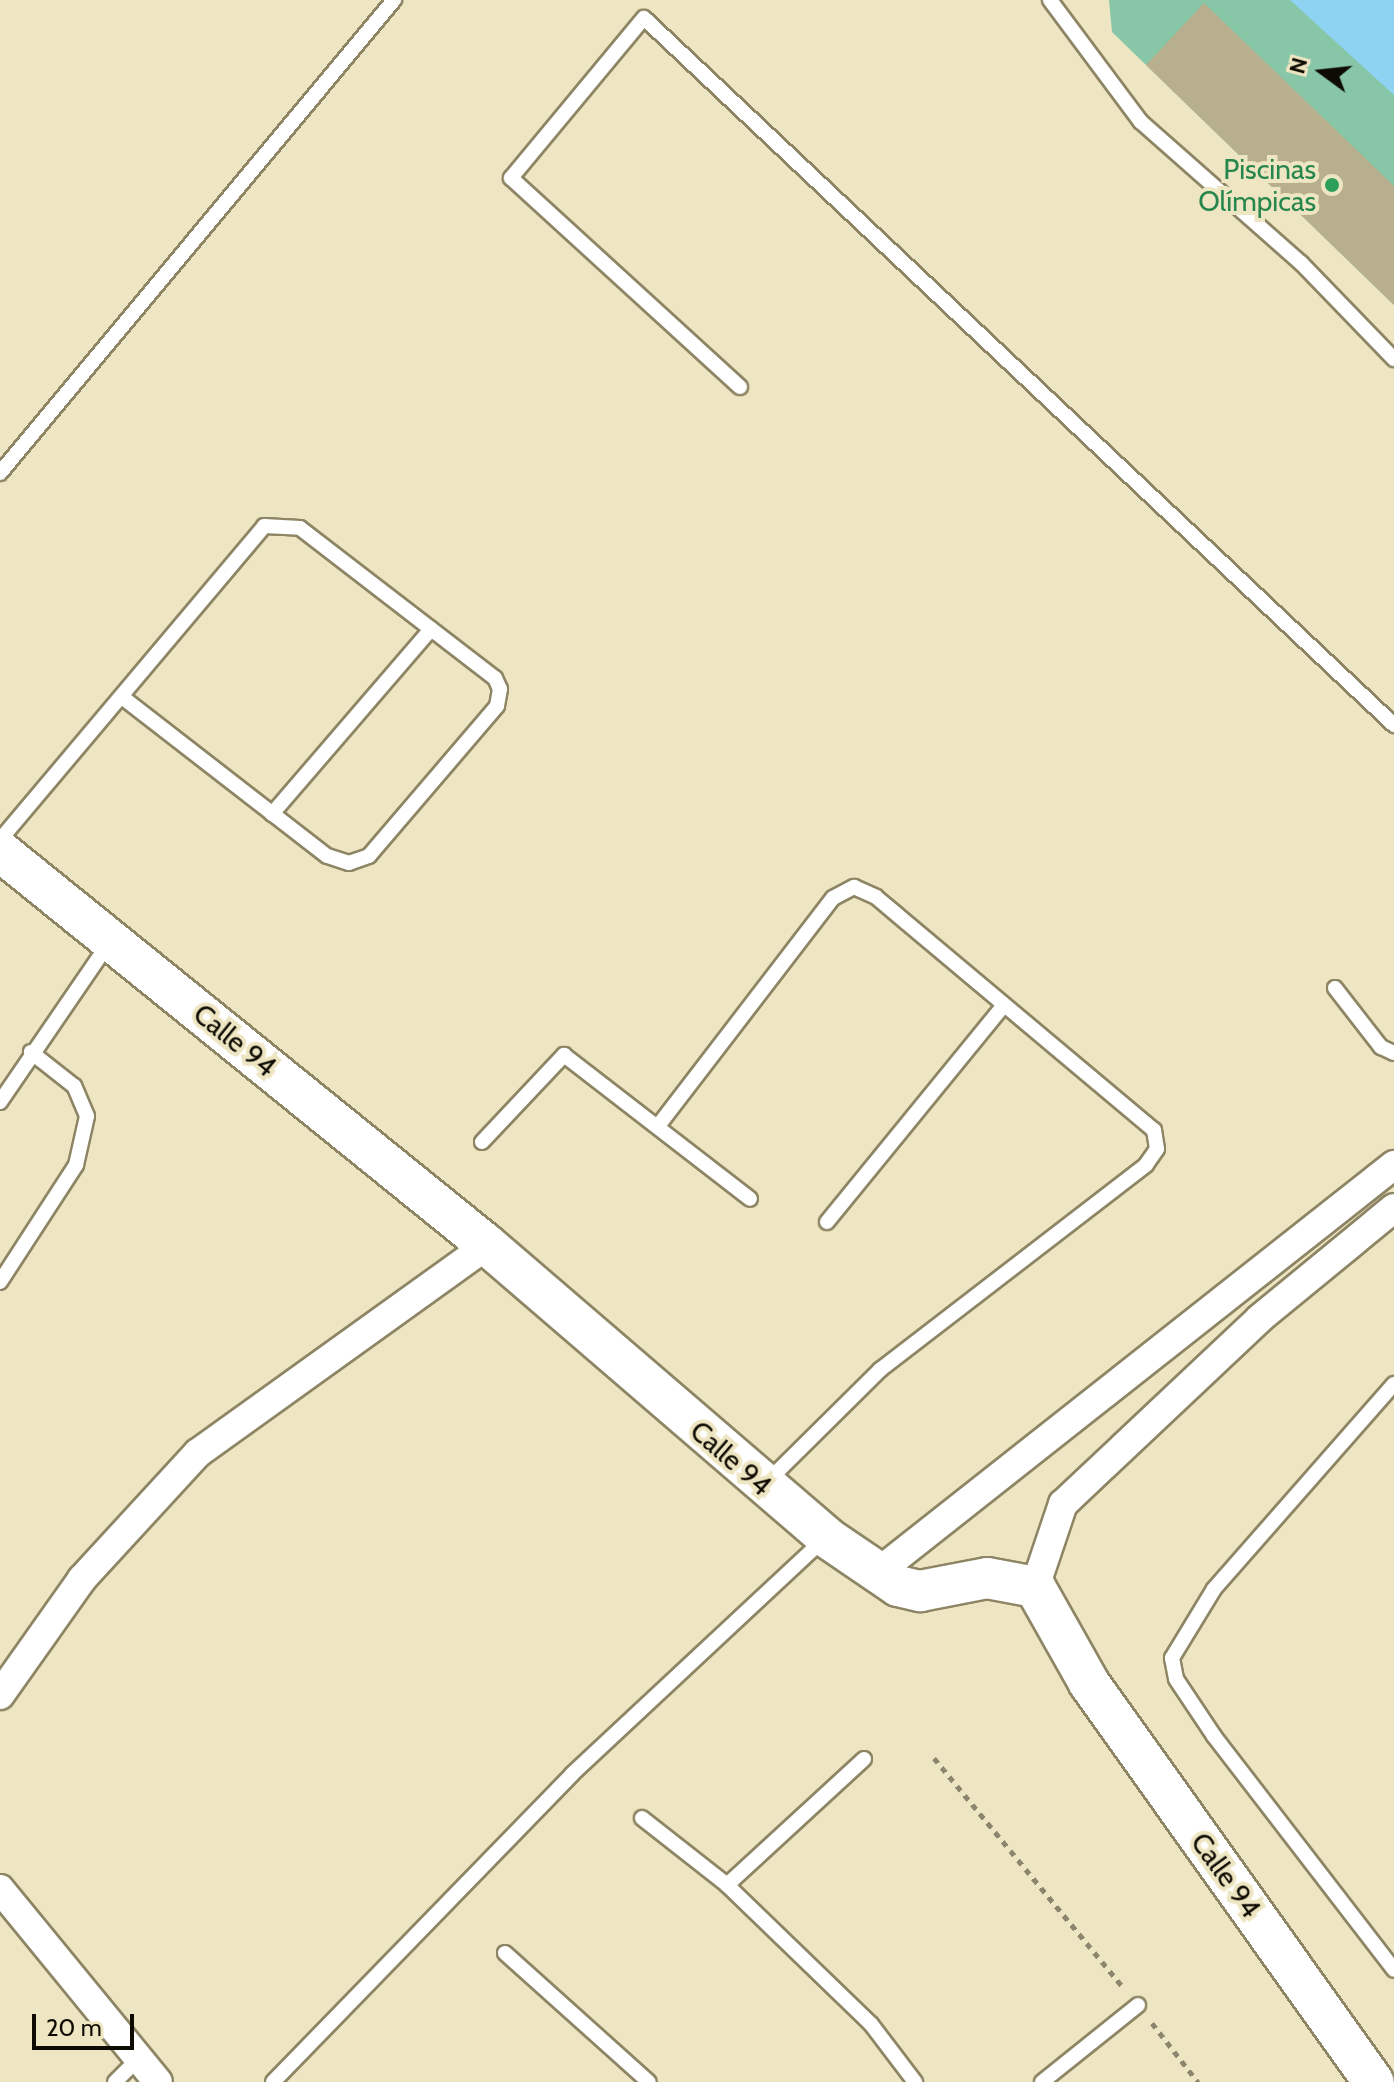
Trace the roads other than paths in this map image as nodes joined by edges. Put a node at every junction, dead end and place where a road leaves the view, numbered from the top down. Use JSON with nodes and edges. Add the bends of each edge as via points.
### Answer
{"nodes":[{"id":1,"x":394,"y":0,"type":"edge"},
{"id":2,"x":1050,"y":0,"type":"edge"},
{"id":3,"x":1394,"y":359,"type":"edge"},
{"id":4,"x":740,"y":387,"type":"dead end"},
{"id":5,"x":0,"y":473,"type":"edge"},
{"id":6,"x":431,"y":629,"type":"junction"},
{"id":7,"x":123,"y":698,"type":"junction"},
{"id":8,"x":1394,"y":725,"type":"edge"},
{"id":9,"x":272,"y":814,"type":"junction"},
{"id":10,"x":0,"y":840,"type":"edge"},
{"id":11,"x":0,"y":851,"type":"edge"},
{"id":12,"x":112,"y":939,"type":"junction"},
{"id":13,"x":1335,"y":988,"type":"dead end"},
{"id":14,"x":1004,"y":1005,"type":"junction"},
{"id":15,"x":31,"y":1052,"type":"junction"},
{"id":16,"x":1394,"y":1053,"type":"edge"},
{"id":17,"x":0,"y":1102,"type":"edge"},
{"id":18,"x":658,"y":1126,"type":"junction"},
{"id":19,"x":482,"y":1142,"type":"dead end"},
{"id":20,"x":1394,"y":1165,"type":"edge"},
{"id":21,"x":750,"y":1199,"type":"dead end"},
{"id":22,"x":1394,"y":1208,"type":"edge"},
{"id":23,"x":827,"y":1222,"type":"dead end"},
{"id":24,"x":487,"y":1245,"type":"junction"},
{"id":25,"x":0,"y":1282,"type":"edge"},
{"id":26,"x":1237,"y":1289,"type":"junction"},
{"id":27,"x":1259,"y":1319,"type":"junction"},
{"id":28,"x":1394,"y":1384,"type":"edge"},
{"id":29,"x":764,"y":1486,"type":"junction"},
{"id":30,"x":826,"y":1537,"type":"junction"},
{"id":31,"x":877,"y":1573,"type":"junction"},
{"id":32,"x":1035,"y":1587,"type":"junction"},
{"id":33,"x":0,"y":1695,"type":"edge"},
{"id":34,"x":864,"y":1759,"type":"dead end"},
{"id":35,"x":642,"y":1818,"type":"dead end"},
{"id":36,"x":727,"y":1885,"type":"junction"},
{"id":37,"x":0,"y":1889,"type":"edge"},
{"id":38,"x":505,"y":1953,"type":"dead end"},
{"id":39,"x":1394,"y":1970,"type":"edge"},
{"id":40,"x":1138,"y":2005,"type":"road end"},
{"id":41,"x":138,"y":2059,"type":"junction"},
{"id":42,"x":115,"y":2082,"type":"edge"},
{"id":43,"x":158,"y":2082,"type":"edge"},
{"id":44,"x":273,"y":2082,"type":"edge"},
{"id":45,"x":649,"y":2082,"type":"edge"},
{"id":46,"x":915,"y":2082,"type":"edge"},
{"id":47,"x":1042,"y":2082,"type":"edge"},
{"id":48,"x":1374,"y":2082,"type":"edge"}],
"edges":[{"from":1,"to":5,"type":"lane"},
{"from":2,"to":3,"type":"lane","via":[[1141,122],[1301,263]]},
{"from":4,"to":8,"type":"lane","via":[[511,178],[644,18]]},
{"from":6,"to":7,"type":"lane","via":[[300,528],[280,522],[264,526]]},
{"from":6,"to":9,"type":"lane"},
{"from":6,"to":9,"type":"lane","via":[[495,678],[497,706],[369,856],[349,863],[327,856]]},
{"from":7,"to":9,"type":"lane"},
{"from":7,"to":10,"type":"lane"},
{"from":11,"to":12,"type":"street","name":"Calle 94"},
{"from":12,"to":15,"type":"lane"},
{"from":12,"to":24,"type":"street","name":"Calle 94"},
{"from":13,"to":16,"type":"lane","via":[[1381,1047]]},
{"from":14,"to":18,"type":"lane","via":[[876,897],[854,887],[833,898]]},
{"from":14,"to":23,"type":"lane"},
{"from":14,"to":29,"type":"lane","via":[[1154,1130],[1157,1149],[1146,1165],[880,1370]]},
{"from":15,"to":17,"type":"lane"},
{"from":15,"to":25,"type":"lane","via":[[74,1086],[87,1116],[76,1165]]},
{"from":18,"to":19,"type":"lane","via":[[564,1055]]},
{"from":18,"to":21,"type":"lane"},
{"from":20,"to":26,"type":"street"},
{"from":22,"to":27,"type":"street"},
{"from":24,"to":29,"type":"street","name":"Calle 94"},
{"from":24,"to":33,"type":"street","via":[[198,1453],[82,1579]]},
{"from":26,"to":27,"type":"street"},
{"from":26,"to":31,"type":"street"},
{"from":27,"to":32,"type":"street","via":[[1063,1504]]},
{"from":28,"to":39,"type":"lane","via":[[1214,1589],[1172,1658],[1176,1679],[1214,1736]]},
{"from":29,"to":30,"type":"street","name":"Calle 94"},
{"from":30,"to":31,"type":"street","name":"Calle 94"},
{"from":30,"to":44,"type":"lane","via":[[572,1774]]},
{"from":31,"to":32,"type":"street","name":"Calle 94","via":[[920,1591],[987,1578]]},
{"from":32,"to":48,"type":"street","name":"Calle 94","via":[[1089,1683]]},
{"from":34,"to":36,"type":"lane"},
{"from":35,"to":36,"type":"lane"},
{"from":36,"to":46,"type":"lane","via":[[871,2024]]},
{"from":37,"to":41,"type":"street"},
{"from":38,"to":45,"type":"lane","via":[[569,2017]]},
{"from":40,"to":47,"type":"lane"},
{"from":41,"to":42,"type":"lane"},
{"from":41,"to":43,"type":"street"}]}
